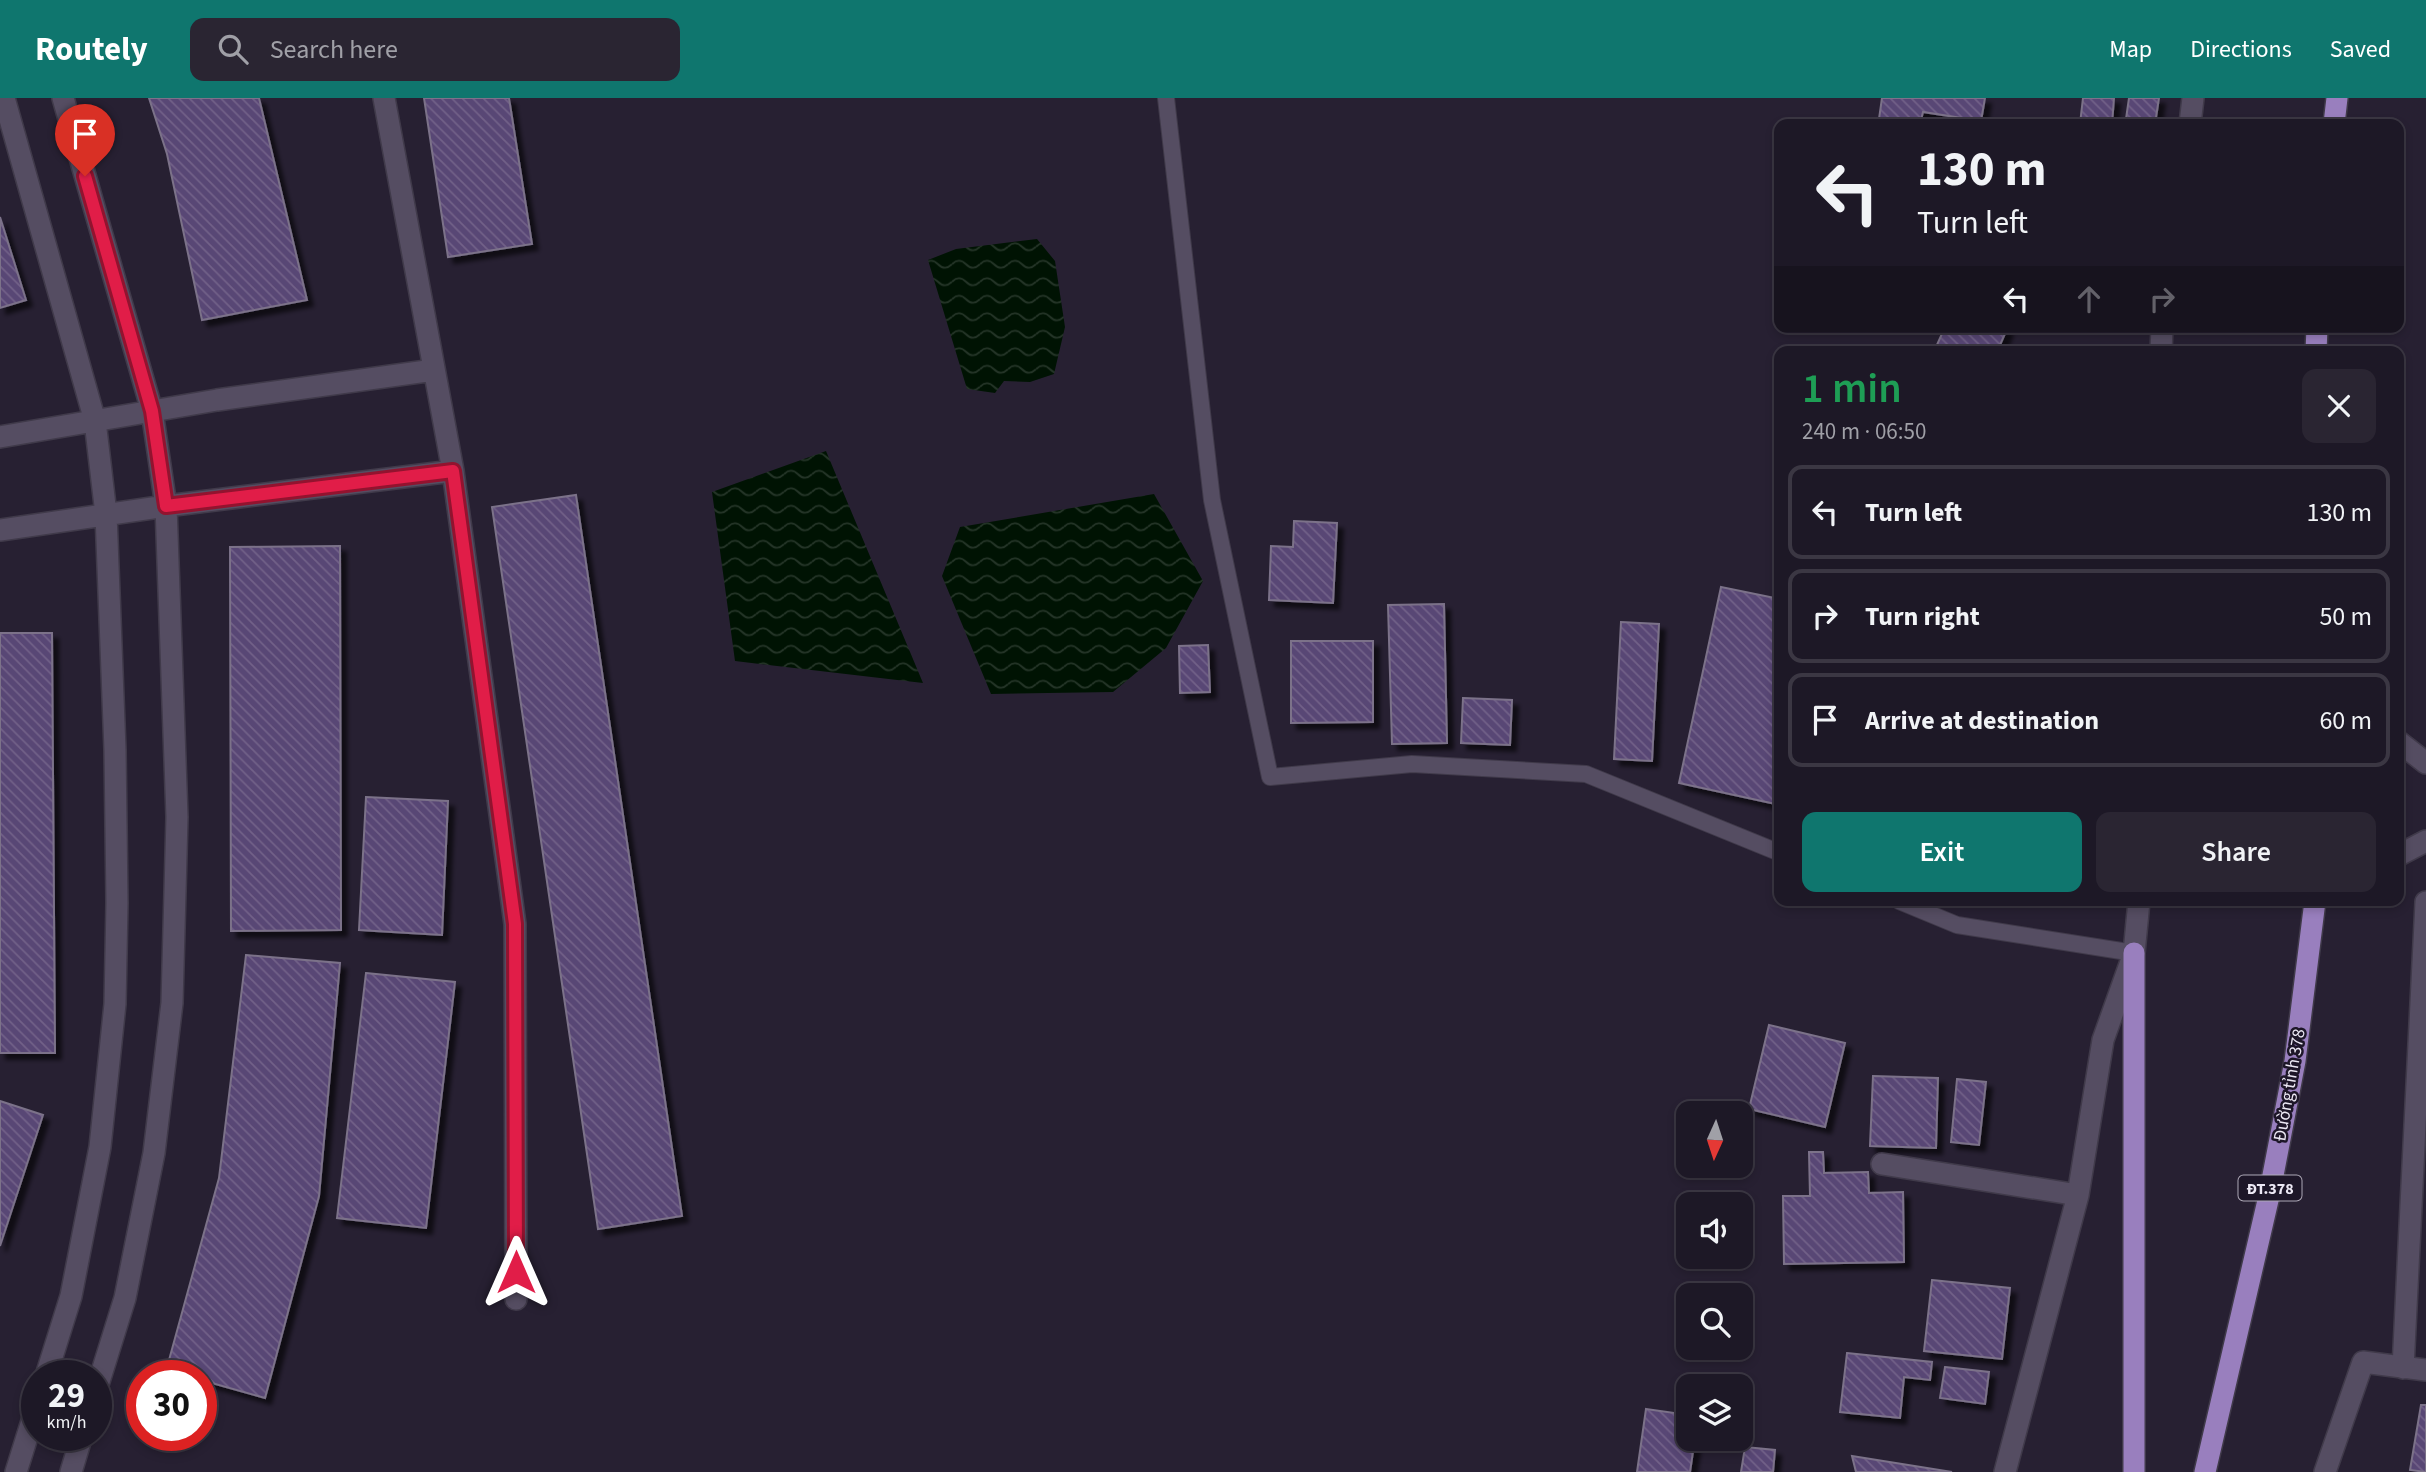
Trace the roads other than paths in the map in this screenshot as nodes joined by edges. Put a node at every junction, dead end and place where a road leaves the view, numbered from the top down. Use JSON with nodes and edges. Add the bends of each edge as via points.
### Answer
{"nodes":[{"id":1,"x":4,"y":98,"type":"edge"},
{"id":2,"x":63,"y":98,"type":"edge"},
{"id":3,"x":384,"y":98,"type":"edge"},
{"id":4,"x":1166,"y":98,"type":"edge"},
{"id":5,"x":2193,"y":98,"type":"edge"},
{"id":6,"x":2337,"y":98,"type":"edge"},
{"id":7,"x":2191,"y":119,"type":"edge"},
{"id":8,"x":2335,"y":119,"type":"edge"},
{"id":9,"x":434,"y":370,"type":"junction"},
{"id":10,"x":152,"y":411,"type":"junction"},
{"id":11,"x":95,"y":421,"type":"junction"},
{"id":12,"x":0,"y":437,"type":"edge"},
{"id":13,"x":453,"y":471,"type":"junction"},
{"id":14,"x":166,"y":506,"type":"junction"},
{"id":15,"x":106,"y":514,"type":"junction"},
{"id":16,"x":0,"y":530,"type":"edge"},
{"id":17,"x":2404,"y":746,"type":"edge"},
{"id":18,"x":2426,"y":763,"type":"edge"},
{"id":19,"x":2426,"y":841,"type":"edge"},
{"id":20,"x":1774,"y":851,"type":"edge"},
{"id":21,"x":2404,"y":852,"type":"edge"},
{"id":22,"x":2426,"y":902,"type":"edge"},
{"id":23,"x":1911,"y":906,"type":"edge"},
{"id":24,"x":2139,"y":906,"type":"edge"},
{"id":25,"x":2314,"y":906,"type":"edge"},
{"id":26,"x":2134,"y":953,"type":"junction"},
{"id":27,"x":1882,"y":1164,"type":"dead end"},
{"id":28,"x":2078,"y":1195,"type":"junction"},
{"id":29,"x":516,"y":1299,"type":"dead end"},
{"id":30,"x":51,"y":1360,"type":"edge"},
{"id":31,"x":106,"y":1360,"type":"edge"},
{"id":32,"x":2403,"y":1368,"type":"junction"},
{"id":33,"x":2426,"y":1370,"type":"edge"},
{"id":34,"x":23,"y":1451,"type":"edge"},
{"id":35,"x":77,"y":1451,"type":"edge"},
{"id":36,"x":16,"y":1472,"type":"edge"},
{"id":37,"x":71,"y":1472,"type":"edge"},
{"id":38,"x":2005,"y":1472,"type":"edge"},
{"id":39,"x":2134,"y":1472,"type":"edge"},
{"id":40,"x":2205,"y":1472,"type":"edge"},
{"id":41,"x":2325,"y":1472,"type":"edge"}],
"edges":[{"from":1,"to":11,"type":"street"},
{"from":2,"to":10,"type":"street"},
{"from":3,"to":9,"type":"street"},
{"from":4,"to":20,"type":"lane","via":[[1212,500],[1270,778],[1412,764],[1586,774]]},
{"from":5,"to":7,"type":"street"},
{"from":6,"to":8,"type":"main road"},
{"from":9,"to":10,"type":"street"},
{"from":9,"to":13,"type":"street"},
{"from":10,"to":11,"type":"street"},
{"from":10,"to":14,"type":"street"},
{"from":11,"to":12,"type":"street"},
{"from":11,"to":15,"type":"street"},
{"from":13,"to":14,"type":"street"},
{"from":13,"to":29,"type":"street","via":[[515,924]]},
{"from":14,"to":15,"type":"street"},
{"from":14,"to":31,"type":"street","via":[[177,817],[172,1003],[154,1153],[125,1298]]},
{"from":15,"to":16,"type":"street"},
{"from":15,"to":30,"type":"street","via":[[116,834],[115,1004],[100,1147],[71,1296]]},
{"from":17,"to":18,"type":"street"},
{"from":19,"to":21,"type":"street"},
{"from":22,"to":32,"type":"street"},
{"from":23,"to":26,"type":"lane","via":[[1957,925]]},
{"from":24,"to":26,"type":"street"},
{"from":25,"to":40,"type":"main road","name":"Đường tỉnh 378","number":"ĐT.378","via":[[2295,1061],[2269,1196]]},
{"from":26,"to":28,"type":"street","via":[[2103,1040]]},
{"from":26,"to":39,"type":"main road"},
{"from":27,"to":28,"type":"street"},
{"from":28,"to":38,"type":"street"},
{"from":32,"to":33,"type":"street"},
{"from":32,"to":41,"type":"street","via":[[2363,1362]]},
{"from":34,"to":36,"type":"street"},
{"from":35,"to":37,"type":"street"}]}
